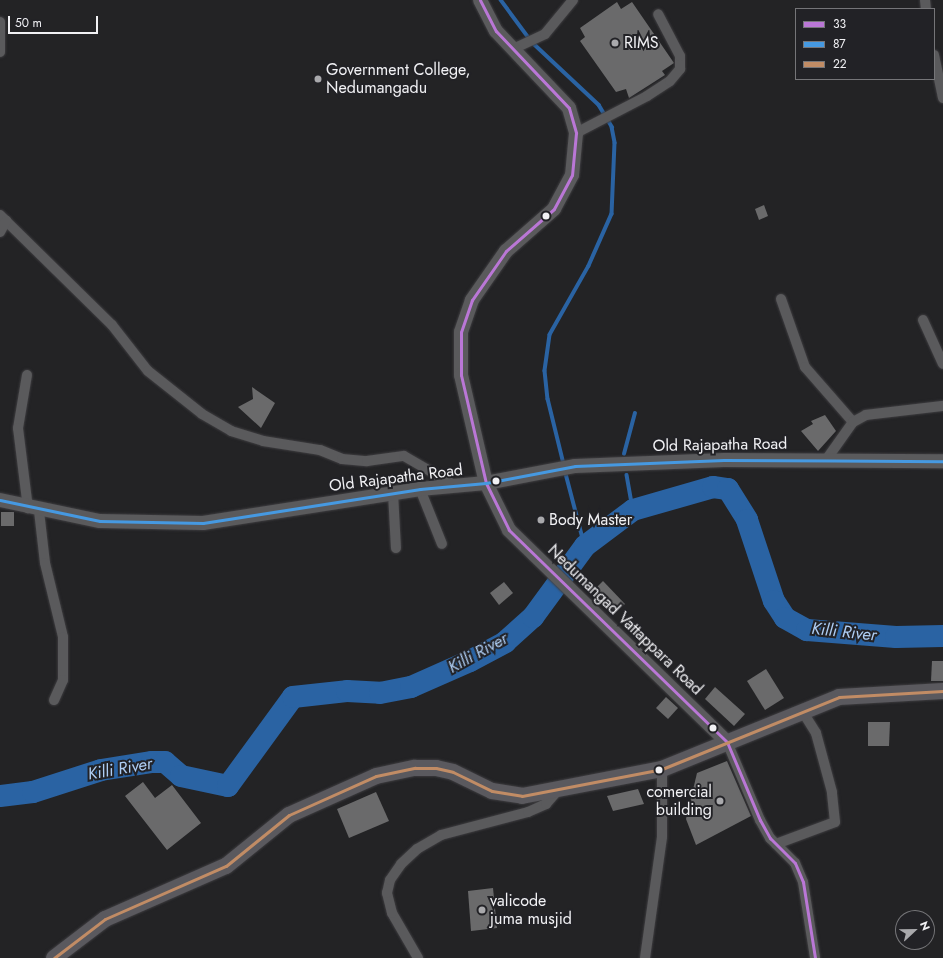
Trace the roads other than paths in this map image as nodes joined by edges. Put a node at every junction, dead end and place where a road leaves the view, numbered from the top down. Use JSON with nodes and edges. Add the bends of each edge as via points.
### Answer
{"nodes":[{"id":1,"x":480,"y":0,"type":"edge"},
{"id":2,"x":573,"y":0,"type":"edge"},
{"id":3,"x":658,"y":14,"type":"dead end"},
{"id":4,"x":0,"y":22,"type":"edge"},
{"id":5,"x":513,"y":49,"type":"junction"},
{"id":6,"x":0,"y":52,"type":"edge"},
{"id":7,"x":935,"y":60,"type":"edge"},
{"id":8,"x":943,"y":98,"type":"edge"},
{"id":9,"x":576,"y":133,"type":"junction"},
{"id":10,"x":3,"y":218,"type":"edge"},
{"id":11,"x":0,"y":232,"type":"edge"},
{"id":12,"x":781,"y":299,"type":"dead end"},
{"id":13,"x":923,"y":320,"type":"dead end"},
{"id":14,"x":943,"y":364,"type":"edge"},
{"id":15,"x":27,"y":375,"type":"dead end"},
{"id":16,"x":943,"y":406,"type":"edge"},
{"id":17,"x":854,"y":422,"type":"junction"},
{"id":18,"x":826,"y":460,"type":"junction"},
{"id":19,"x":943,"y":461,"type":"edge"},
{"id":20,"x":486,"y":483,"type":"junction"},
{"id":21,"x":457,"y":488,"type":"junction"},
{"id":22,"x":420,"y":489,"type":"junction"},
{"id":23,"x":393,"y":493,"type":"junction"},
{"id":24,"x":0,"y":500,"type":"edge"},
{"id":25,"x":33,"y":509,"type":"junction"},
{"id":26,"x":442,"y":544,"type":"dead end"},
{"id":27,"x":396,"y":548,"type":"dead end"},
{"id":28,"x":943,"y":691,"type":"edge"},
{"id":29,"x":54,"y":700,"type":"dead end"},
{"id":30,"x":803,"y":712,"type":"junction"},
{"id":31,"x":728,"y":742,"type":"junction"},
{"id":32,"x":662,"y":769,"type":"junction"},
{"id":33,"x":559,"y":789,"type":"junction"},
{"id":34,"x":776,"y":844,"type":"junction"},
{"id":35,"x":54,"y":958,"type":"edge"},
{"id":36,"x":418,"y":958,"type":"edge"},
{"id":37,"x":645,"y":958,"type":"edge"},
{"id":38,"x":815,"y":958,"type":"edge"}],
"edges":[{"from":1,"to":5,"type":"main road","name":"Nedumangad Vattappara Road","via":[[496,31]]},
{"from":2,"to":5,"type":"street","via":[[545,34]]},
{"from":3,"to":9,"type":"street","via":[[680,56],[680,68],[670,81],[620,112]]},
{"from":4,"to":6,"type":"street"},
{"from":5,"to":9,"type":"main road","name":"Nedumangad Vattappara Road","via":[[569,108]]},
{"from":7,"to":8,"type":"street"},
{"from":9,"to":20,"type":"main road","name":"Nedumangad Vattappara Road","via":[[572,175],[554,209],[506,251],[472,300],[460,332],[461,375]]},
{"from":10,"to":11,"type":"street"},
{"from":10,"to":21,"type":"street","via":[[112,325],[148,371],[202,414],[231,431],[263,441],[320,450],[342,459],[367,461],[404,456]]},
{"from":12,"to":17,"type":"street","via":[[805,367]]},
{"from":13,"to":14,"type":"street"},
{"from":15,"to":25,"type":"street","via":[[18,428]]},
{"from":16,"to":17,"type":"street","via":[[866,415]]},
{"from":17,"to":18,"type":"street"},
{"from":18,"to":19,"type":"main road","name":"Old Rajapatha Road"},
{"from":18,"to":20,"type":"main road","name":"Old Rajapatha Road","via":[[575,466]]},
{"from":20,"to":21,"type":"main road","name":"Old Rajapatha Road"},
{"from":20,"to":31,"type":"main road","name":"Nedumangad Vattappara Road","via":[[509,530],[577,600]]},
{"from":21,"to":22,"type":"main road","name":"Old Rajapatha Road"},
{"from":22,"to":23,"type":"main road","name":"Old Rajapatha Road"},
{"from":22,"to":26,"type":"street"},
{"from":23,"to":25,"type":"main road","name":"Old Rajapatha Road","via":[[203,523],[100,521]]},
{"from":23,"to":27,"type":"street"},
{"from":24,"to":25,"type":"main road","name":"Old Rajapatha Road"},
{"from":25,"to":29,"type":"street","via":[[63,637],[63,680]]},
{"from":28,"to":30,"type":"main road","via":[[839,697]]},
{"from":30,"to":31,"type":"main road"},
{"from":30,"to":34,"type":"street","via":[[816,733],[832,792],[835,822]]},
{"from":31,"to":32,"type":"main road"},
{"from":31,"to":34,"type":"street","via":[[757,814]]},
{"from":32,"to":33,"type":"main road"},
{"from":32,"to":37,"type":"street","via":[[662,836]]},
{"from":33,"to":35,"type":"main road","via":[[522,796],[492,790],[453,772],[436,768],[415,768],[376,776],[289,815],[226,866],[105,920]]},
{"from":33,"to":36,"type":"street","via":[[546,804],[528,812],[442,835],[417,849],[401,864],[390,880],[387,893],[392,913]]},
{"from":34,"to":38,"type":"street","via":[[795,863],[803,882]]}]}
